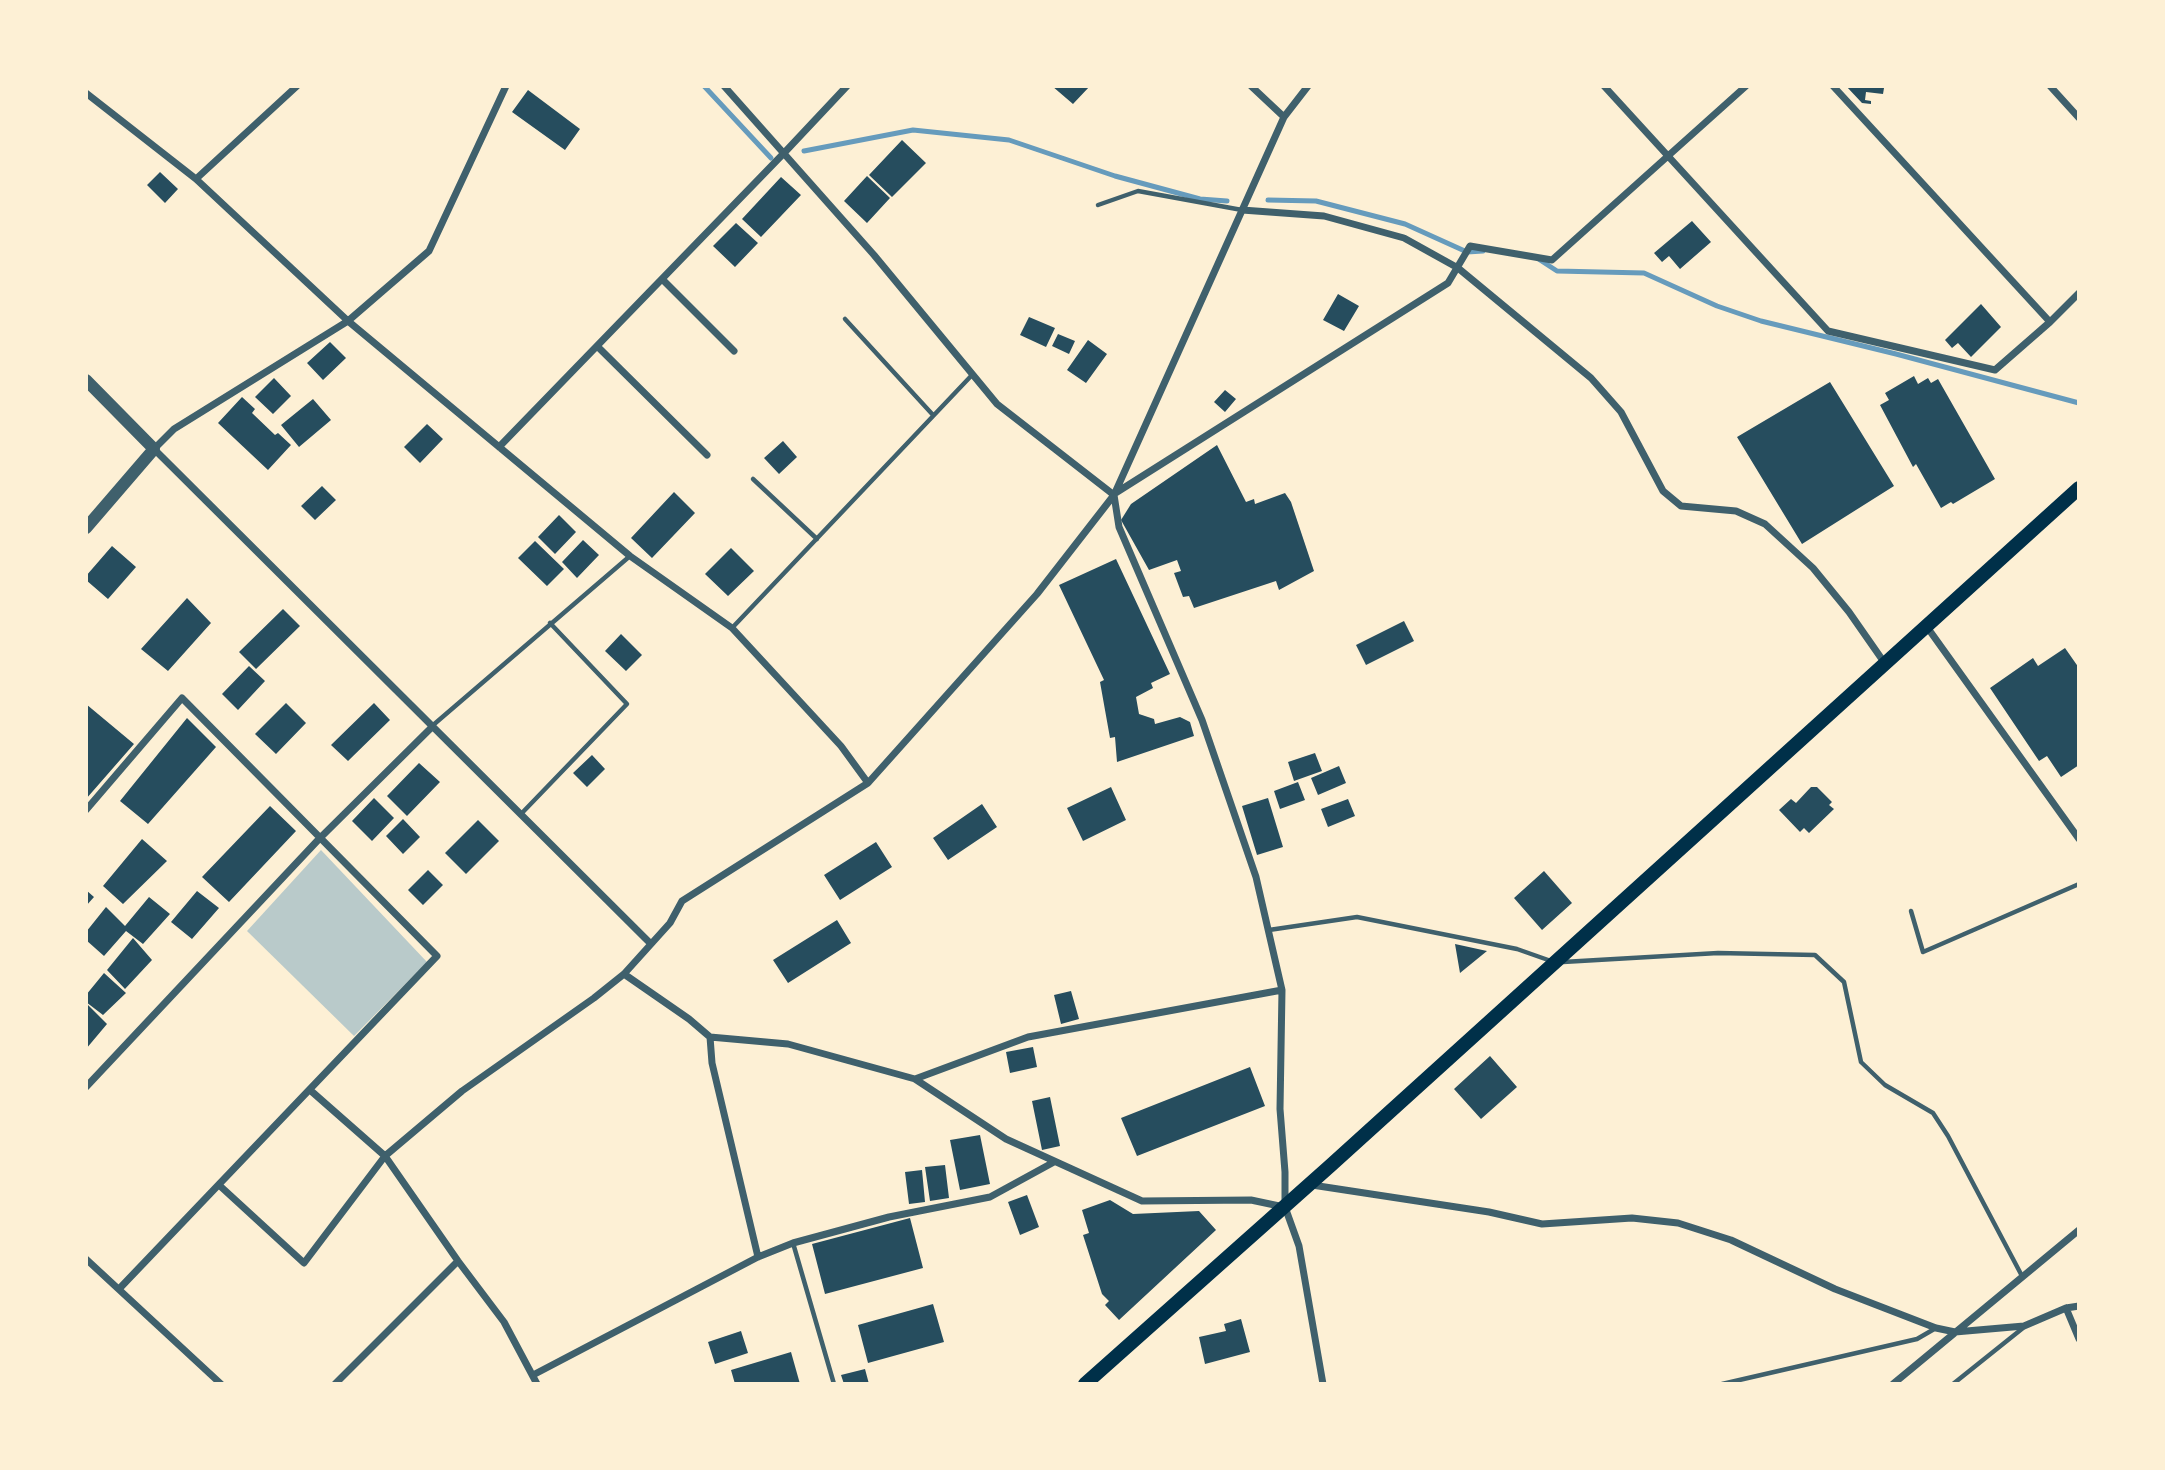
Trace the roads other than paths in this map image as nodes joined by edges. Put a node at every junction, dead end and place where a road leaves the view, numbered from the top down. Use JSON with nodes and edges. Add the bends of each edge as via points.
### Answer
{"nodes":[{"id":1,"x":281,"y":86,"type":"edge"},
{"id":2,"x":297,"y":86,"type":"edge"},
{"id":3,"x":506,"y":86,"type":"edge"},
{"id":4,"x":724,"y":86,"type":"edge"},
{"id":5,"x":847,"y":86,"type":"edge"},
{"id":6,"x":1251,"y":86,"type":"edge"},
{"id":7,"x":1308,"y":86,"type":"edge"},
{"id":8,"x":1604,"y":86,"type":"edge"},
{"id":9,"x":1746,"y":86,"type":"edge"},
{"id":10,"x":1833,"y":86,"type":"edge"},
{"id":11,"x":2050,"y":86,"type":"edge"},
{"id":12,"x":86,"y":93,"type":"edge"},
{"id":13,"x":288,"y":93,"type":"junction"},
{"id":14,"x":1284,"y":117,"type":"junction"},
{"id":15,"x":2079,"y":118,"type":"edge"},
{"id":16,"x":785,"y":152,"type":"junction"},
{"id":17,"x":1668,"y":155,"type":"junction"},
{"id":18,"x":196,"y":179,"type":"junction"},
{"id":19,"x":1098,"y":205,"type":"dead end"},
{"id":20,"x":1242,"y":210,"type":"junction"},
{"id":21,"x":1458,"y":268,"type":"junction"},
{"id":22,"x":662,"y":279,"type":"junction"},
{"id":23,"x":2079,"y":293,"type":"edge"},
{"id":24,"x":845,"y":319,"type":"dead end"},
{"id":25,"x":348,"y":321,"type":"junction"},
{"id":26,"x":2050,"y":322,"type":"junction"},
{"id":27,"x":597,"y":346,"type":"junction"},
{"id":28,"x":734,"y":351,"type":"dead end"},
{"id":29,"x":972,"y":375,"type":"junction"},
{"id":30,"x":86,"y":380,"type":"edge"},
{"id":31,"x":933,"y":415,"type":"junction"},
{"id":32,"x":499,"y":447,"type":"junction"},
{"id":33,"x":154,"y":449,"type":"junction"},
{"id":34,"x":707,"y":455,"type":"dead end"},
{"id":35,"x":753,"y":478,"type":"dead end"},
{"id":36,"x":2079,"y":488,"type":"edge"},
{"id":37,"x":1114,"y":495,"type":"junction"},
{"id":38,"x":86,"y":527,"type":"edge"},
{"id":39,"x":817,"y":539,"type":"junction"},
{"id":40,"x":630,"y":556,"type":"junction"},
{"id":41,"x":550,"y":623,"type":"junction"},
{"id":42,"x":732,"y":628,"type":"junction"},
{"id":43,"x":1927,"y":628,"type":"junction"},
{"id":44,"x":1886,"y":665,"type":"junction"},
{"id":45,"x":432,"y":727,"type":"junction"},
{"id":46,"x":868,"y":783,"type":"junction"},
{"id":47,"x":86,"y":810,"type":"edge"},
{"id":48,"x":521,"y":814,"type":"junction"},
{"id":49,"x":319,"y":839,"type":"junction"},
{"id":50,"x":2079,"y":839,"type":"edge"},
{"id":51,"x":2079,"y":884,"type":"edge"},
{"id":52,"x":1911,"y":911,"type":"dead end"},
{"id":53,"x":1268,"y":930,"type":"junction"},
{"id":54,"x":651,"y":944,"type":"junction"},
{"id":55,"x":1555,"y":963,"type":"junction"},
{"id":56,"x":624,"y":974,"type":"junction"},
{"id":57,"x":1282,"y":990,"type":"junction"},
{"id":58,"x":710,"y":1037,"type":"junction"},
{"id":59,"x":915,"y":1079,"type":"junction"},
{"id":60,"x":86,"y":1087,"type":"edge"},
{"id":61,"x":310,"y":1090,"type":"junction"},
{"id":62,"x":385,"y":1156,"type":"junction"},
{"id":63,"x":1054,"y":1162,"type":"junction"},
{"id":64,"x":1310,"y":1184,"type":"junction"},
{"id":65,"x":219,"y":1185,"type":"junction"},
{"id":66,"x":1285,"y":1207,"type":"junction"},
{"id":67,"x":2079,"y":1230,"type":"edge"},
{"id":68,"x":793,"y":1243,"type":"junction"},
{"id":69,"x":758,"y":1257,"type":"junction"},
{"id":70,"x":86,"y":1259,"type":"edge"},
{"id":71,"x":458,"y":1261,"type":"junction"},
{"id":72,"x":2023,"y":1277,"type":"junction"},
{"id":73,"x":120,"y":1289,"type":"junction"},
{"id":74,"x":2079,"y":1306,"type":"edge"},
{"id":75,"x":2066,"y":1308,"type":"junction"},
{"id":76,"x":2024,"y":1326,"type":"junction"},
{"id":77,"x":1936,"y":1328,"type":"junction"},
{"id":78,"x":1955,"y":1332,"type":"junction"},
{"id":79,"x":2079,"y":1339,"type":"edge"},
{"id":80,"x":533,"y":1375,"type":"junction"},
{"id":81,"x":221,"y":1384,"type":"edge"},
{"id":82,"x":335,"y":1384,"type":"edge"},
{"id":83,"x":537,"y":1384,"type":"edge"},
{"id":84,"x":834,"y":1384,"type":"edge"},
{"id":85,"x":1085,"y":1384,"type":"edge"},
{"id":86,"x":1323,"y":1384,"type":"edge"},
{"id":87,"x":1722,"y":1384,"type":"edge"},
{"id":88,"x":1893,"y":1384,"type":"edge"},
{"id":89,"x":1953,"y":1384,"type":"edge"}],
"edges":[{"from":1,"to":13,"type":"street"},
{"from":2,"to":13,"type":"street"},
{"from":3,"to":25,"type":"street","via":[[429,251]]},
{"from":4,"to":16,"type":"street"},
{"from":5,"to":16,"type":"street"},
{"from":6,"to":14,"type":"street"},
{"from":7,"to":14,"type":"street"},
{"from":8,"to":17,"type":"street"},
{"from":9,"to":17,"type":"street"},
{"from":10,"to":26,"type":"street"},
{"from":11,"to":15,"type":"street"},
{"from":12,"to":18,"type":"street"},
{"from":13,"to":18,"type":"street"},
{"from":14,"to":20,"type":"street"},
{"from":16,"to":22,"type":"street"},
{"from":16,"to":29,"type":"street"},
{"from":17,"to":21,"type":"street","via":[[1552,260],[1470,246]]},
{"from":17,"to":26,"type":"street","via":[[1828,331],[1995,370]]},
{"from":18,"to":25,"type":"street"},
{"from":19,"to":20,"type":"lane","via":[[1138,191]]},
{"from":20,"to":21,"type":"street","via":[[1324,216],[1404,238]]},
{"from":20,"to":37,"type":"street"},
{"from":21,"to":37,"type":"street","via":[[1448,282]]},
{"from":21,"to":44,"type":"street","via":[[1591,378],[1621,412],[1663,491],[1681,506],[1736,511],[1765,524],[1813,568]]},
{"from":22,"to":27,"type":"street"},
{"from":22,"to":28,"type":"street"},
{"from":23,"to":26,"type":"street"},
{"from":24,"to":31,"type":"lane"},
{"from":25,"to":32,"type":"street"},
{"from":25,"to":33,"type":"street","via":[[174,429]]},
{"from":27,"to":32,"type":"street"},
{"from":27,"to":34,"type":"street"},
{"from":29,"to":31,"type":"lane"},
{"from":29,"to":37,"type":"street","via":[[997,404]]},
{"from":30,"to":33,"type":"street"},
{"from":31,"to":39,"type":"lane"},
{"from":32,"to":40,"type":"street"},
{"from":33,"to":38,"type":"street"},
{"from":33,"to":45,"type":"street"},
{"from":35,"to":39,"type":"lane"},
{"from":36,"to":43,"type":"main road"},
{"from":37,"to":46,"type":"street","via":[[1037,594]]},
{"from":37,"to":53,"type":"street","via":[[1119,527],[1202,720],[1256,877]]},
{"from":39,"to":42,"type":"lane"},
{"from":40,"to":41,"type":"lane"},
{"from":40,"to":42,"type":"street"},
{"from":41,"to":45,"type":"lane"},
{"from":41,"to":48,"type":"lane","via":[[627,704]]},
{"from":42,"to":46,"type":"street","via":[[842,746]]},
{"from":43,"to":44,"type":"main road"},
{"from":43,"to":50,"type":"street"},
{"from":44,"to":55,"type":"main road"},
{"from":45,"to":48,"type":"street"},
{"from":45,"to":49,"type":"street"},
{"from":46,"to":54,"type":"street","via":[[682,901]]},
{"from":47,"to":49,"type":"street","via":[[182,698]]},
{"from":48,"to":54,"type":"street"},
{"from":49,"to":60,"type":"street"},
{"from":49,"to":61,"type":"street","via":[[437,956]]},
{"from":51,"to":52,"type":"lane","via":[[1923,952]]},
{"from":53,"to":55,"type":"lane","via":[[1357,916],[1517,949]]},
{"from":53,"to":57,"type":"street"},
{"from":54,"to":56,"type":"street"},
{"from":55,"to":64,"type":"main road"},
{"from":55,"to":72,"type":"lane","via":[[1718,953],[1815,955],[1844,982],[1861,1062],[1885,1085],[1933,1113]]},
{"from":56,"to":58,"type":"street"},
{"from":56,"to":62,"type":"street","via":[[463,1091]]},
{"from":57,"to":59,"type":"street","via":[[1028,1037]]},
{"from":57,"to":66,"type":"street","via":[[1280,1109]]},
{"from":58,"to":59,"type":"street","via":[[788,1044]]},
{"from":58,"to":69,"type":"street","via":[[712,1063]]},
{"from":59,"to":63,"type":"street","via":[[1006,1139]]},
{"from":61,"to":62,"type":"street"},
{"from":61,"to":65,"type":"street"},
{"from":62,"to":65,"type":"street","via":[[304,1263]]},
{"from":62,"to":71,"type":"street"},
{"from":63,"to":66,"type":"street","via":[[1142,1201],[1251,1200]]},
{"from":63,"to":68,"type":"street","via":[[990,1197]]},
{"from":64,"to":66,"type":"main road"},
{"from":64,"to":77,"type":"street","via":[[1542,1224],[1632,1218],[1678,1223],[1731,1240],[1835,1289]]},
{"from":65,"to":73,"type":"street"},
{"from":66,"to":85,"type":"main road"},
{"from":66,"to":86,"type":"street","via":[[1299,1246]]},
{"from":67,"to":72,"type":"street"},
{"from":68,"to":69,"type":"street"},
{"from":68,"to":84,"type":"lane"},
{"from":69,"to":80,"type":"street"},
{"from":70,"to":73,"type":"street"},
{"from":71,"to":80,"type":"street","via":[[504,1322]]},
{"from":71,"to":82,"type":"street"},
{"from":72,"to":78,"type":"street"},
{"from":73,"to":81,"type":"street"},
{"from":74,"to":75,"type":"street"},
{"from":75,"to":76,"type":"street"},
{"from":75,"to":79,"type":"street"},
{"from":76,"to":78,"type":"street"},
{"from":76,"to":89,"type":"lane"},
{"from":77,"to":78,"type":"street"},
{"from":77,"to":87,"type":"lane","via":[[1917,1339]]},
{"from":78,"to":88,"type":"street"},
{"from":80,"to":83,"type":"street"}]}
